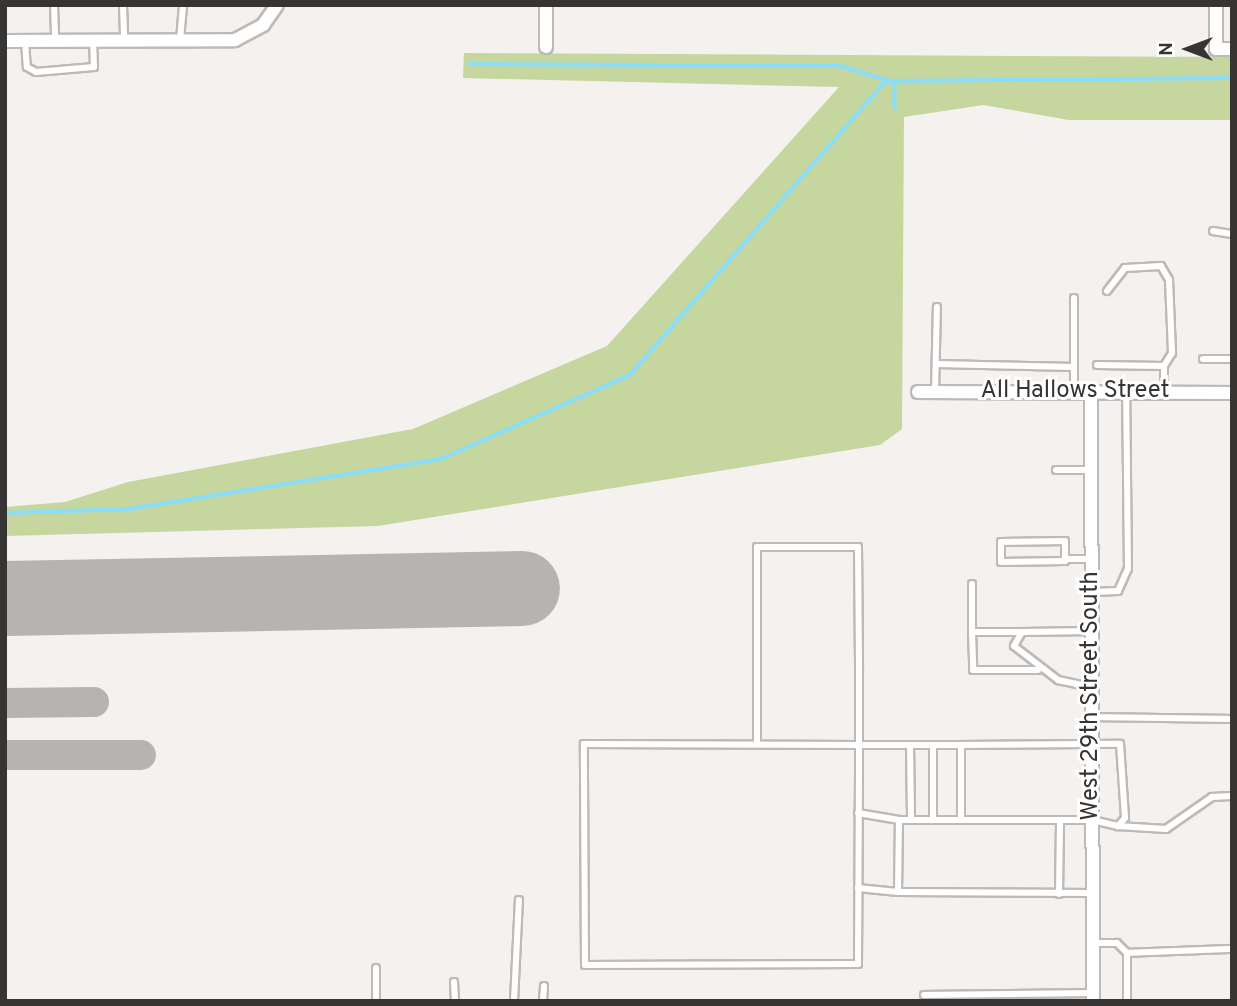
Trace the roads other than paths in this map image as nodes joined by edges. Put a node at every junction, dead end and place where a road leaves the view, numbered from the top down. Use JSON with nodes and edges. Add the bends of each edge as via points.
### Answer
{"nodes":[{"id":1,"x":54,"y":5,"type":"edge"},
{"id":2,"x":123,"y":5,"type":"edge"},
{"id":3,"x":183,"y":5,"type":"edge"},
{"id":4,"x":277,"y":5,"type":"edge"},
{"id":5,"x":546,"y":5,"type":"edge"},
{"id":6,"x":1216,"y":5,"type":"edge"},
{"id":7,"x":5,"y":41,"type":"edge"},
{"id":8,"x":25,"y":41,"type":"junction"},
{"id":9,"x":55,"y":41,"type":"junction"},
{"id":10,"x":93,"y":42,"type":"junction"},
{"id":11,"x":180,"y":42,"type":"junction"},
{"id":12,"x":124,"y":43,"type":"junction"},
{"id":13,"x":546,"y":47,"type":"dead end"},
{"id":14,"x":1232,"y":48,"type":"edge"},
{"id":15,"x":1213,"y":231,"type":"dead end"},
{"id":16,"x":1232,"y":234,"type":"edge"},
{"id":17,"x":1107,"y":291,"type":"dead end"},
{"id":18,"x":1074,"y":298,"type":"dead end"},
{"id":19,"x":937,"y":307,"type":"dead end"},
{"id":20,"x":1203,"y":359,"type":"dead end"},
{"id":21,"x":1232,"y":359,"type":"edge"},
{"id":22,"x":936,"y":364,"type":"junction"},
{"id":23,"x":1097,"y":365,"type":"dead end"},
{"id":24,"x":1164,"y":366,"type":"junction"},
{"id":25,"x":1074,"y":367,"type":"junction"},
{"id":26,"x":918,"y":392,"type":"dead end"},
{"id":27,"x":935,"y":392,"type":"junction"},
{"id":28,"x":1074,"y":392,"type":"junction"},
{"id":29,"x":1091,"y":392,"type":"junction"},
{"id":30,"x":1126,"y":392,"type":"junction"},
{"id":31,"x":1164,"y":392,"type":"junction"},
{"id":32,"x":1232,"y":393,"type":"edge"},
{"id":33,"x":1056,"y":470,"type":"dead end"},
{"id":34,"x":1091,"y":470,"type":"junction"},
{"id":35,"x":1065,"y":559,"type":"junction"},
{"id":36,"x":1092,"y":559,"type":"junction"},
{"id":37,"x":972,"y":584,"type":"dead end"},
{"id":38,"x":1092,"y":592,"type":"junction"},
{"id":39,"x":1092,"y":631,"type":"junction"},
{"id":40,"x":972,"y":632,"type":"junction"},
{"id":41,"x":1022,"y":632,"type":"junction"},
{"id":42,"x":1042,"y":670,"type":"junction"},
{"id":43,"x":1092,"y":687,"type":"junction"},
{"id":44,"x":1092,"y":717,"type":"junction"},
{"id":45,"x":1232,"y":719,"type":"edge"},
{"id":46,"x":757,"y":744,"type":"junction"},
{"id":47,"x":1092,"y":744,"type":"junction"},
{"id":48,"x":859,"y":745,"type":"junction"},
{"id":49,"x":910,"y":745,"type":"junction"},
{"id":50,"x":933,"y":745,"type":"junction"},
{"id":51,"x":961,"y":745,"type":"junction"},
{"id":52,"x":1232,"y":796,"type":"edge"},
{"id":53,"x":858,"y":813,"type":"junction"},
{"id":54,"x":899,"y":820,"type":"junction"},
{"id":55,"x":911,"y":820,"type":"junction"},
{"id":56,"x":933,"y":820,"type":"junction"},
{"id":57,"x":961,"y":820,"type":"junction"},
{"id":58,"x":1060,"y":820,"type":"junction"},
{"id":59,"x":1092,"y":820,"type":"junction"},
{"id":60,"x":1118,"y":826,"type":"junction"},
{"id":61,"x":858,"y":888,"type":"junction"},
{"id":62,"x":898,"y":892,"type":"junction"},
{"id":63,"x":1092,"y":893,"type":"junction"},
{"id":64,"x":1059,"y":894,"type":"junction"},
{"id":65,"x":519,"y":900,"type":"dead end"},
{"id":66,"x":1093,"y":943,"type":"junction"},
{"id":67,"x":1232,"y":949,"type":"edge"},
{"id":68,"x":1127,"y":953,"type":"junction"},
{"id":69,"x":376,"y":968,"type":"dead end"},
{"id":70,"x":454,"y":982,"type":"dead end"},
{"id":71,"x":544,"y":986,"type":"dead end"},
{"id":72,"x":924,"y":995,"type":"dead end"},
{"id":73,"x":1093,"y":997,"type":"edge"},
{"id":74,"x":376,"y":1001,"type":"edge"},
{"id":75,"x":455,"y":1001,"type":"edge"},
{"id":76,"x":514,"y":1001,"type":"edge"},
{"id":77,"x":544,"y":1001,"type":"edge"},
{"id":78,"x":1127,"y":1001,"type":"edge"}],
"edges":[{"from":1,"to":9,"type":"lane"},
{"from":2,"to":12,"type":"lane"},
{"from":3,"to":11,"type":"lane"},
{"from":4,"to":11,"type":"street","via":[[268,20],[235,40]]},
{"from":5,"to":13,"type":"street"},
{"from":6,"to":14,"type":"street","via":[[1216,49]]},
{"from":7,"to":8,"type":"street"},
{"from":8,"to":9,"type":"street"},
{"from":8,"to":10,"type":"lane","via":[[27,67],[36,72],[85,72],[94,67]]},
{"from":9,"to":10,"type":"street"},
{"from":10,"to":12,"type":"street"},
{"from":11,"to":12,"type":"street"},
{"from":15,"to":16,"type":"lane"},
{"from":17,"to":24,"type":"lane","via":[[1125,268],[1161,266],[1169,281],[1171,329],[1171,353]]},
{"from":18,"to":25,"type":"lane"},
{"from":19,"to":22,"type":"lane"},
{"from":20,"to":21,"type":"lane"},
{"from":22,"to":25,"type":"lane"},
{"from":22,"to":27,"type":"lane"},
{"from":23,"to":24,"type":"lane"},
{"from":24,"to":31,"type":"lane"},
{"from":25,"to":28,"type":"lane"},
{"from":26,"to":27,"type":"street","name":"All Hallows Street"},
{"from":27,"to":28,"type":"street","name":"All Hallows Street"},
{"from":28,"to":29,"type":"street","name":"All Hallows Street"},
{"from":29,"to":30,"type":"street","name":"All Hallows Street"},
{"from":29,"to":34,"type":"street","name":"West 29th Street South"},
{"from":30,"to":31,"type":"street","name":"All Hallows Street"},
{"from":30,"to":38,"type":"lane","via":[[1128,569],[1118,590]]},
{"from":31,"to":32,"type":"street","name":"All Hallows Street"},
{"from":33,"to":34,"type":"lane"},
{"from":34,"to":36,"type":"street","name":"West 29th Street South"},
{"from":35,"to":35,"type":"lane","via":[[1065,541],[1001,542],[1001,562]]},
{"from":35,"to":36,"type":"lane"},
{"from":36,"to":38,"type":"street","name":"West 29th Street South"},
{"from":37,"to":40,"type":"lane"},
{"from":38,"to":39,"type":"street","name":"West 29th Street South"},
{"from":39,"to":41,"type":"lane"},
{"from":39,"to":43,"type":"street","name":"West 29th Street South"},
{"from":40,"to":41,"type":"lane"},
{"from":40,"to":42,"type":"lane","via":[[973,670]]},
{"from":41,"to":42,"type":"lane","via":[[1015,639],[1016,652]]},
{"from":42,"to":43,"type":"lane","via":[[1073,687]]},
{"from":43,"to":44,"type":"street","name":"West 29th Street South"},
{"from":44,"to":45,"type":"lane"},
{"from":44,"to":47,"type":"street","name":"West 29th Street South"},
{"from":46,"to":48,"type":"lane"},
{"from":46,"to":48,"type":"lane","via":[[757,547],[858,547]]},
{"from":46,"to":61,"type":"lane","via":[[584,744],[585,965],[858,964]]},
{"from":47,"to":51,"type":"lane"},
{"from":47,"to":59,"type":"street","name":"West 29th Street South"},
{"from":47,"to":60,"type":"lane","via":[[1120,744],[1126,755],[1125,818]]},
{"from":48,"to":49,"type":"lane"},
{"from":48,"to":53,"type":"lane"},
{"from":49,"to":50,"type":"lane"},
{"from":49,"to":55,"type":"lane"},
{"from":50,"to":51,"type":"lane"},
{"from":50,"to":56,"type":"lane"},
{"from":51,"to":57,"type":"lane"},
{"from":52,"to":60,"type":"lane","via":[[1212,797],[1166,829]]},
{"from":53,"to":54,"type":"lane"},
{"from":53,"to":61,"type":"lane"},
{"from":54,"to":55,"type":"lane"},
{"from":54,"to":62,"type":"lane"},
{"from":55,"to":56,"type":"lane"},
{"from":56,"to":57,"type":"lane"},
{"from":57,"to":58,"type":"lane"},
{"from":58,"to":59,"type":"lane"},
{"from":58,"to":64,"type":"lane"},
{"from":59,"to":60,"type":"lane"},
{"from":59,"to":63,"type":"street","name":"West 29th Street South"},
{"from":61,"to":62,"type":"lane"},
{"from":62,"to":64,"type":"lane"},
{"from":63,"to":64,"type":"lane"},
{"from":63,"to":66,"type":"street","name":"West 29th Street South"},
{"from":65,"to":76,"type":"lane"},
{"from":66,"to":68,"type":"lane","via":[[1117,943]]},
{"from":66,"to":73,"type":"street","name":"West 29th Street South"},
{"from":67,"to":68,"type":"lane"},
{"from":68,"to":78,"type":"lane"},
{"from":69,"to":74,"type":"lane"},
{"from":70,"to":75,"type":"lane"},
{"from":71,"to":77,"type":"lane"},
{"from":72,"to":73,"type":"lane"}]}
